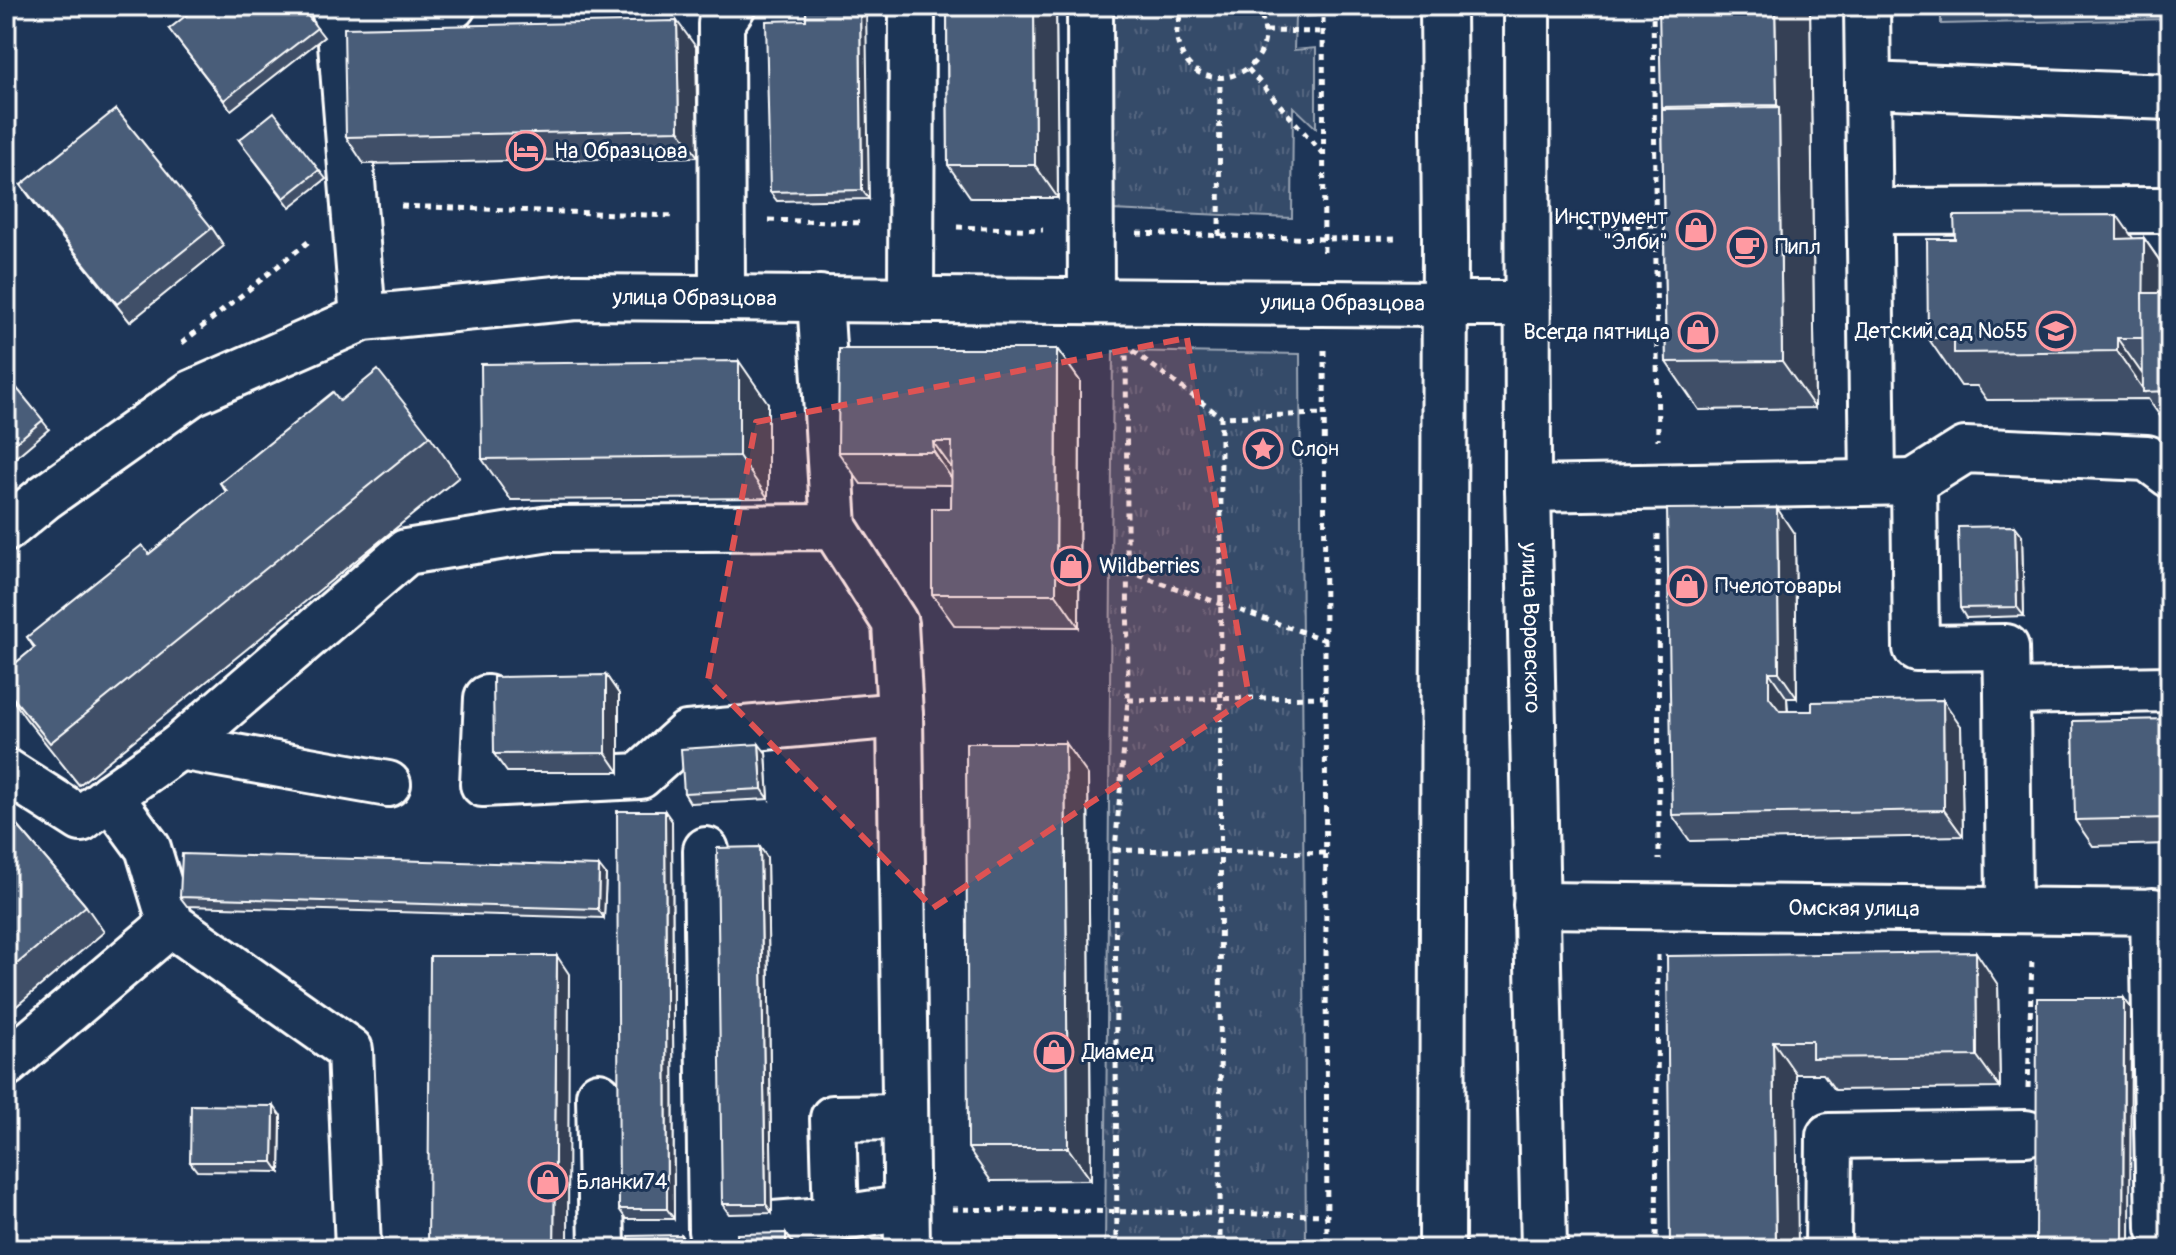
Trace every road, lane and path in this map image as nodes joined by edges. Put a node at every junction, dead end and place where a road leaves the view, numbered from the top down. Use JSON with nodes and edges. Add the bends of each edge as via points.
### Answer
{"nodes":[{"id":1,"x":453,"y":6,"type":"edge"},
{"id":2,"x":733,"y":6,"type":"edge"},
{"id":3,"x":912,"y":6,"type":"edge"},
{"id":4,"x":1090,"y":6,"type":"edge"},
{"id":5,"x":1186,"y":6,"type":"edge"},
{"id":6,"x":1256,"y":6,"type":"edge"},
{"id":7,"x":1323,"y":6,"type":"edge"},
{"id":8,"x":1443,"y":6,"type":"edge"},
{"id":9,"x":1527,"y":6,"type":"edge"},
{"id":10,"x":1653,"y":6,"type":"edge"},
{"id":11,"x":1867,"y":6,"type":"edge"},
{"id":12,"x":336,"y":18,"type":"edge"},
{"id":13,"x":1266,"y":31,"type":"junction"},
{"id":14,"x":1323,"y":32,"type":"junction"},
{"id":15,"x":1248,"y":69,"type":"junction"},
{"id":16,"x":1220,"y":78,"type":"junction"},
{"id":17,"x":1868,"y":85,"type":"junction"},
{"id":18,"x":2170,"y":97,"type":"edge"},
{"id":19,"x":1324,"y":155,"type":"junction"},
{"id":20,"x":2170,"y":210,"type":"edge"},
{"id":21,"x":1870,"y":211,"type":"junction"},
{"id":22,"x":1219,"y":236,"type":"dead end"},
{"id":23,"x":1324,"y":265,"type":"dead end"},
{"id":24,"x":722,"y":297,"type":"junction"},
{"id":25,"x":820,"y":298,"type":"junction"},
{"id":26,"x":911,"y":300,"type":"junction"},
{"id":27,"x":1091,"y":300,"type":"junction"},
{"id":28,"x":1443,"y":304,"type":"junction"},
{"id":29,"x":1527,"y":304,"type":"junction"},
{"id":30,"x":363,"y":318,"type":"junction"},
{"id":31,"x":1324,"y":364,"type":"dead end"},
{"id":32,"x":1324,"y":414,"type":"junction"},
{"id":33,"x":1221,"y":417,"type":"junction"},
{"id":34,"x":2170,"y":475,"type":"edge"},
{"id":35,"x":1894,"y":482,"type":"junction"},
{"id":36,"x":1658,"y":486,"type":"junction"},
{"id":37,"x":1528,"y":489,"type":"junction"},
{"id":38,"x":834,"y":527,"type":"junction"},
{"id":39,"x":6,"y":528,"type":"edge"},
{"id":40,"x":1127,"y":571,"type":"junction"},
{"id":41,"x":1221,"y":604,"type":"junction"},
{"id":42,"x":1325,"y":640,"type":"junction"},
{"id":43,"x":2170,"y":689,"type":"edge"},
{"id":44,"x":2007,"y":692,"type":"junction"},
{"id":45,"x":1325,"y":697,"type":"junction"},
{"id":46,"x":487,"y":698,"type":"dead end"},
{"id":47,"x":1221,"y":699,"type":"junction"},
{"id":48,"x":1128,"y":700,"type":"junction"},
{"id":49,"x":900,"y":715,"type":"junction"},
{"id":50,"x":179,"y":747,"type":"junction"},
{"id":51,"x":6,"y":771,"type":"edge"},
{"id":52,"x":388,"y":784,"type":"dead end"},
{"id":53,"x":110,"y":796,"type":"junction"},
{"id":54,"x":706,"y":850,"type":"dead end"},
{"id":55,"x":1115,"y":850,"type":"junction"},
{"id":56,"x":1221,"y":851,"type":"junction"},
{"id":57,"x":1326,"y":853,"type":"junction"},
{"id":58,"x":1536,"y":905,"type":"junction"},
{"id":59,"x":1659,"y":906,"type":"junction"},
{"id":60,"x":2009,"y":910,"type":"junction"},
{"id":61,"x":2162,"y":912,"type":"edge"},
{"id":62,"x":171,"y":924,"type":"junction"},
{"id":63,"x":2031,"y":984,"type":"dead end"},
{"id":64,"x":6,"y":1064,"type":"edge"},
{"id":65,"x":599,"y":1095,"type":"dead end"},
{"id":66,"x":905,"y":1117,"type":"junction"},
{"id":67,"x":2026,"y":1133,"type":"joint"},
{"id":68,"x":1117,"y":1211,"type":"junction"},
{"id":69,"x":1221,"y":1213,"type":"junction"},
{"id":70,"x":1327,"y":1215,"type":"junction"},
{"id":71,"x":836,"y":1219,"type":"junction"},
{"id":72,"x":2170,"y":1228,"type":"edge"},
{"id":73,"x":906,"y":1229,"type":"edge"},
{"id":74,"x":712,"y":1239,"type":"edge"},
{"id":75,"x":358,"y":1249,"type":"edge"},
{"id":76,"x":602,"y":1249,"type":"edge"},
{"id":77,"x":1117,"y":1249,"type":"edge"},
{"id":78,"x":1220,"y":1249,"type":"edge"},
{"id":79,"x":1327,"y":1249,"type":"edge"},
{"id":80,"x":1442,"y":1249,"type":"edge"},
{"id":81,"x":1544,"y":1249,"type":"edge"},
{"id":82,"x":1656,"y":1249,"type":"edge"},
{"id":83,"x":1828,"y":1249,"type":"edge"}],
"edges":[{"from":1,"to":12,"type":"main road","via":[[432,20]]},
{"from":2,"to":24,"type":"main road","via":[[721,24]]},
{"from":3,"to":26,"type":"main road"},
{"from":4,"to":27,"type":"main road"},
{"from":5,"to":16,"type":"path","via":[[1177,28],[1183,57],[1205,75]]},
{"from":6,"to":13,"type":"path"},
{"from":7,"to":14,"type":"path"},
{"from":8,"to":28,"type":"main road"},
{"from":9,"to":29,"type":"main road","name":"улица Воровского"},
{"from":10,"to":36,"type":"path"},
{"from":11,"to":17,"type":"main road"},
{"from":12,"to":30,"type":"main road"},
{"from":13,"to":14,"type":"path"},
{"from":13,"to":15,"type":"path","via":[[1258,59]]},
{"from":14,"to":19,"type":"path"},
{"from":15,"to":16,"type":"path"},
{"from":15,"to":19,"type":"path"},
{"from":16,"to":22,"type":"path"},
{"from":17,"to":18,"type":"main road"},
{"from":17,"to":21,"type":"main road"},
{"from":19,"to":23,"type":"path"},
{"from":20,"to":21,"type":"main road"},
{"from":21,"to":35,"type":"main road"},
{"from":24,"to":25,"type":"main road","name":"улица Образцова"},
{"from":24,"to":30,"type":"main road","name":"улица Образцова","via":[[576,297]]},
{"from":25,"to":26,"type":"main road","name":"улица Образцова"},
{"from":25,"to":38,"type":"main road"},
{"from":26,"to":27,"type":"main road","name":"улица Образцова"},
{"from":27,"to":28,"type":"main road","name":"улица Образцова"},
{"from":28,"to":29,"type":"main road","name":"улица Образцова"},
{"from":28,"to":80,"type":"main road"},
{"from":29,"to":37,"type":"main road","name":"улица Воровского"},
{"from":30,"to":39,"type":"main road","name":"улица Образцова","via":[[192,393]]},
{"from":31,"to":32,"type":"path"},
{"from":32,"to":33,"type":"path"},
{"from":32,"to":42,"type":"path"},
{"from":33,"to":40,"type":"path","via":[[1126,345]]},
{"from":33,"to":41,"type":"path"},
{"from":34,"to":35,"type":"main road","via":[[2147,458],[1965,450]]},
{"from":35,"to":36,"type":"main road"},
{"from":35,"to":44,"type":"main road","via":[[1916,648],[2006,647]]},
{"from":36,"to":37,"type":"main road"},
{"from":36,"to":59,"type":"path"},
{"from":37,"to":58,"type":"main road","name":"улица Воровского"},
{"from":38,"to":49,"type":"main road","via":[[895,623]]},
{"from":38,"to":50,"type":"main road","via":[[549,529],[406,552]]},
{"from":40,"to":41,"type":"path"},
{"from":40,"to":48,"type":"path"},
{"from":41,"to":42,"type":"path"},
{"from":41,"to":47,"type":"path"},
{"from":42,"to":45,"type":"path"},
{"from":43,"to":44,"type":"main road"},
{"from":44,"to":60,"type":"main road"},
{"from":45,"to":47,"type":"path"},
{"from":45,"to":57,"type":"path"},
{"from":46,"to":49,"type":"main road","via":[[483,784],[640,776],[687,734]]},
{"from":47,"to":48,"type":"path"},
{"from":47,"to":56,"type":"path"},
{"from":48,"to":55,"type":"path"},
{"from":49,"to":66,"type":"main road"},
{"from":50,"to":52,"type":"main road"},
{"from":50,"to":53,"type":"main road"},
{"from":51,"to":53,"type":"main road","via":[[81,819]]},
{"from":53,"to":62,"type":"main road","via":[[148,848]]},
{"from":54,"to":74,"type":"main road"},
{"from":55,"to":56,"type":"path"},
{"from":55,"to":68,"type":"path"},
{"from":56,"to":57,"type":"path"},
{"from":56,"to":69,"type":"path"},
{"from":57,"to":70,"type":"path"},
{"from":58,"to":59,"type":"main road","name":"Омская улица"},
{"from":58,"to":81,"type":"main road","name":"улица Воровского"},
{"from":59,"to":60,"type":"main road","name":"Омская улица"},
{"from":59,"to":82,"type":"path"},
{"from":60,"to":61,"type":"main road","name":"Омская улица"},
{"from":61,"to":72,"type":"main road","via":[[2159,1228]]},
{"from":62,"to":64,"type":"main road"},
{"from":62,"to":75,"type":"main road","via":[[350,1050]]},
{"from":63,"to":67,"type":"path"},
{"from":65,"to":76,"type":"main road"},
{"from":66,"to":71,"type":"main road","via":[[833,1118]]},
{"from":66,"to":73,"type":"main road"},
{"from":67,"to":83,"type":"main road","via":[[1829,1136]]},
{"from":68,"to":69,"type":"path"},
{"from":68,"to":73,"type":"path"},
{"from":68,"to":77,"type":"path"},
{"from":69,"to":70,"type":"path"},
{"from":69,"to":78,"type":"path"},
{"from":70,"to":79,"type":"path"},
{"from":71,"to":73,"type":"main road"},
{"from":71,"to":74,"type":"main road"}]}
